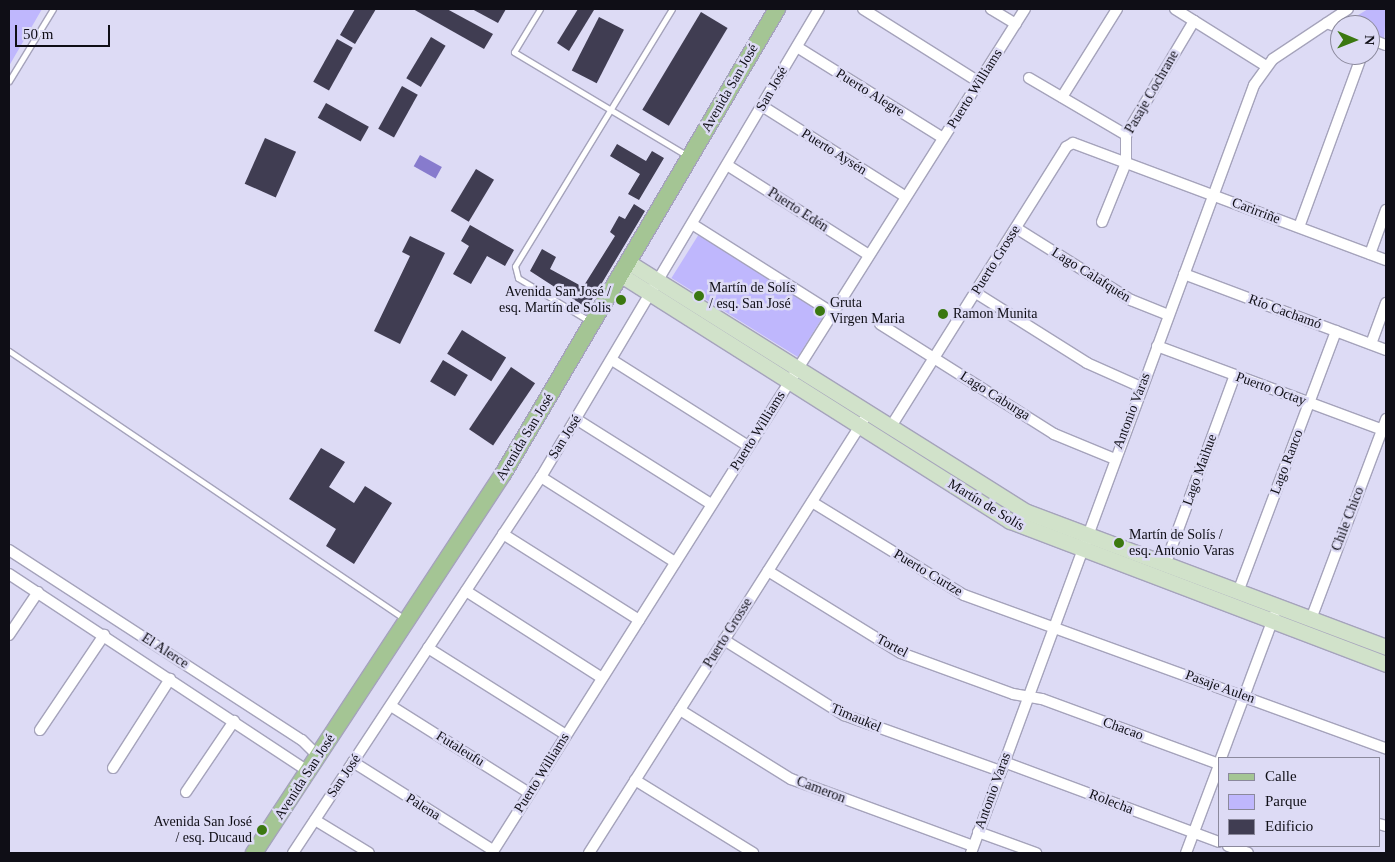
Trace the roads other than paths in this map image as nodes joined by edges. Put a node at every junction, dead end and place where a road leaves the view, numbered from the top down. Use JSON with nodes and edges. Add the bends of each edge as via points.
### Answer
{"nodes":[{"id":1,"x":54,"y":9,"type":"edge"},
{"id":2,"x":540,"y":9,"type":"edge"},
{"id":3,"x":672,"y":9,"type":"edge"},
{"id":4,"x":777,"y":9,"type":"edge"},
{"id":5,"x":819,"y":9,"type":"edge"},
{"id":6,"x":863,"y":9,"type":"edge"},
{"id":7,"x":991,"y":9,"type":"edge"},
{"id":8,"x":1025,"y":9,"type":"edge"},
{"id":9,"x":1116,"y":9,"type":"edge"},
{"id":10,"x":1175,"y":9,"type":"edge"},
{"id":11,"x":1348,"y":9,"type":"edge"},
{"id":12,"x":1194,"y":21,"type":"junction"},
{"id":13,"x":1327,"y":23,"type":"junction"},
{"id":14,"x":1016,"y":24,"type":"junction"},
{"id":15,"x":1330,"y":24,"type":"edge"},
{"id":16,"x":797,"y":47,"type":"junction"},
{"id":17,"x":1358,"y":65,"type":"edge"},
{"id":18,"x":1266,"y":66,"type":"junction"},
{"id":19,"x":1029,"y":78,"type":"dead end"},
{"id":20,"x":9,"y":81,"type":"edge"},
{"id":21,"x":979,"y":82,"type":"junction"},
{"id":22,"x":1062,"y":97,"type":"junction"},
{"id":23,"x":762,"y":106,"type":"junction"},
{"id":24,"x":610,"y":110,"type":"junction"},
{"id":25,"x":1126,"y":135,"type":"junction"},
{"id":26,"x":943,"y":138,"type":"junction"},
{"id":27,"x":690,"y":157,"type":"junction"},
{"id":28,"x":1126,"y":163,"type":"junction"},
{"id":29,"x":728,"y":165,"type":"junction"},
{"id":30,"x":1213,"y":195,"type":"junction"},
{"id":31,"x":906,"y":197,"type":"junction"},
{"id":32,"x":1386,"y":210,"type":"edge"},
{"id":33,"x":1102,"y":222,"type":"dead end"},
{"id":34,"x":692,"y":224,"type":"junction"},
{"id":35,"x":1299,"y":227,"type":"junction"},
{"id":36,"x":1016,"y":228,"type":"junction"},
{"id":37,"x":1370,"y":254,"type":"junction"},
{"id":38,"x":869,"y":255,"type":"junction"},
{"id":39,"x":1386,"y":260,"type":"edge"},
{"id":40,"x":625,"y":268,"type":"junction"},
{"id":41,"x":1184,"y":274,"type":"junction"},
{"id":42,"x":655,"y":288,"type":"junction"},
{"id":43,"x":976,"y":293,"type":"junction"},
{"id":44,"x":1386,"y":303,"type":"edge"},
{"id":45,"x":833,"y":313,"type":"junction"},
{"id":46,"x":1168,"y":315,"type":"junction"},
{"id":47,"x":593,"y":323,"type":"junction"},
{"id":48,"x":880,"y":324,"type":"dead end"},
{"id":49,"x":1336,"y":331,"type":"junction"},
{"id":50,"x":1371,"y":344,"type":"junction"},
{"id":51,"x":1157,"y":346,"type":"junction"},
{"id":52,"x":1386,"y":350,"type":"edge"},
{"id":53,"x":9,"y":351,"type":"edge"},
{"id":54,"x":935,"y":359,"type":"junction"},
{"id":55,"x":612,"y":360,"type":"junction"},
{"id":56,"x":793,"y":375,"type":"junction"},
{"id":57,"x":1236,"y":375,"type":"junction"},
{"id":58,"x":1142,"y":387,"type":"junction"},
{"id":59,"x":1309,"y":403,"type":"junction"},
{"id":60,"x":576,"y":419,"type":"junction"},
{"id":61,"x":1386,"y":419,"type":"edge"},
{"id":62,"x":864,"y":420,"type":"junction"},
{"id":63,"x":890,"y":428,"type":"junction"},
{"id":64,"x":1384,"y":430,"type":"edge"},
{"id":65,"x":748,"y":446,"type":"junction"},
{"id":66,"x":1115,"y":459,"type":"junction"},
{"id":67,"x":540,"y":477,"type":"junction"},
{"id":68,"x":812,"y":502,"type":"junction"},
{"id":69,"x":712,"y":504,"type":"junction"},
{"id":70,"x":503,"y":534,"type":"junction"},
{"id":71,"x":1083,"y":543,"type":"junction"},
{"id":72,"x":9,"y":550,"type":"edge"},
{"id":73,"x":675,"y":562,"type":"junction"},
{"id":74,"x":1165,"y":565,"type":"junction"},
{"id":75,"x":768,"y":571,"type":"junction"},
{"id":76,"x":9,"y":574,"type":"edge"},
{"id":77,"x":466,"y":591,"type":"junction"},
{"id":78,"x":38,"y":592,"type":"junction"},
{"id":79,"x":1238,"y":592,"type":"junction"},
{"id":80,"x":1278,"y":607,"type":"junction"},
{"id":81,"x":1311,"y":619,"type":"junction"},
{"id":82,"x":638,"y":620,"type":"junction"},
{"id":83,"x":408,"y":621,"type":"junction"},
{"id":84,"x":1272,"y":621,"type":"junction"},
{"id":85,"x":1053,"y":626,"type":"junction"},
{"id":86,"x":9,"y":635,"type":"edge"},
{"id":87,"x":104,"y":636,"type":"junction"},
{"id":88,"x":724,"y":640,"type":"junction"},
{"id":89,"x":1386,"y":646,"type":"edge"},
{"id":90,"x":428,"y":648,"type":"junction"},
{"id":91,"x":1386,"y":664,"type":"edge"},
{"id":92,"x":602,"y":678,"type":"junction"},
{"id":93,"x":170,"y":679,"type":"junction"},
{"id":94,"x":1244,"y":696,"type":"junction"},
{"id":95,"x":1027,"y":697,"type":"junction"},
{"id":96,"x":391,"y":706,"type":"junction"},
{"id":97,"x":680,"y":710,"type":"junction"},
{"id":98,"x":234,"y":721,"type":"junction"},
{"id":99,"x":40,"y":730,"type":"dead end"},
{"id":100,"x":566,"y":735,"type":"junction"},
{"id":101,"x":1386,"y":749,"type":"edge"},
{"id":102,"x":318,"y":756,"type":"junction"},
{"id":103,"x":1221,"y":757,"type":"edge"},
{"id":104,"x":353,"y":762,"type":"junction"},
{"id":105,"x":1218,"y":765,"type":"edge"},
{"id":106,"x":1002,"y":767,"type":"junction"},
{"id":107,"x":112,"y":768,"type":"dead end"},
{"id":108,"x":1218,"y":768,"type":"edge"},
{"id":109,"x":308,"y":771,"type":"junction"},
{"id":110,"x":635,"y":780,"type":"junction"},
{"id":111,"x":186,"y":792,"type":"dead end"},
{"id":112,"x":529,"y":793,"type":"junction"},
{"id":113,"x":315,"y":820,"type":"junction"},
{"id":114,"x":978,"y":832,"type":"junction"},
{"id":115,"x":1193,"y":833,"type":"junction"},
{"id":116,"x":1218,"y":842,"type":"edge"},
{"id":117,"x":1231,"y":847,"type":"edge"},
{"id":118,"x":972,"y":850,"type":"edge"},
{"id":119,"x":492,"y":852,"type":"edge"},
{"id":120,"x":592,"y":852,"type":"edge"},
{"id":121,"x":254,"y":853,"type":"edge"},
{"id":122,"x":293,"y":853,"type":"edge"},
{"id":123,"x":369,"y":853,"type":"edge"},
{"id":124,"x":753,"y":853,"type":"edge"},
{"id":125,"x":1036,"y":853,"type":"edge"},
{"id":126,"x":1186,"y":853,"type":"edge"},
{"id":127,"x":1248,"y":853,"type":"edge"}],
"edges":[{"from":1,"to":20,"type":"lane"},
{"from":2,"to":24,"type":"lane","via":[[514,52]]},
{"from":3,"to":24,"type":"lane"},
{"from":4,"to":27,"type":"main road","name":"Avenida San José"},
{"from":5,"to":16,"type":"street","name":"San José"},
{"from":6,"to":21,"type":"street"},
{"from":7,"to":14,"type":"street"},
{"from":8,"to":14,"type":"street","name":"Puerto Williams"},
{"from":9,"to":22,"type":"street"},
{"from":10,"to":12,"type":"street"},
{"from":11,"to":13,"type":"street","name":"Antonio Varas"},
{"from":12,"to":18,"type":"street"},
{"from":12,"to":25,"type":"street","name":"Pasaje Cochrane"},
{"from":13,"to":15,"type":"street"},
{"from":13,"to":18,"type":"street","name":"Antonio Varas"},
{"from":14,"to":21,"type":"street","name":"Puerto Williams"},
{"from":16,"to":23,"type":"street","name":"San José"},
{"from":16,"to":26,"type":"street","name":"Puerto Alegre"},
{"from":17,"to":35,"type":"street"},
{"from":18,"to":30,"type":"street","name":"Antonio Varas","via":[[1254,85]]},
{"from":19,"to":22,"type":"street"},
{"from":21,"to":26,"type":"street","name":"Puerto Williams"},
{"from":22,"to":25,"type":"street"},
{"from":23,"to":29,"type":"street","name":"San José"},
{"from":23,"to":31,"type":"street","name":"Puerto Aysén"},
{"from":24,"to":27,"type":"lane"},
{"from":24,"to":47,"type":"lane","via":[[514,266],[518,278]]},
{"from":25,"to":28,"type":"street","name":"Pasaje Cochrane"},
{"from":26,"to":31,"type":"street","name":"Puerto Williams"},
{"from":27,"to":40,"type":"main road","name":"Avenida San José"},
{"from":28,"to":30,"type":"street","name":"Carirriñe"},
{"from":28,"to":33,"type":"street","name":"Pasaje Cochrane"},
{"from":28,"to":36,"type":"street","name":"Puerto Grosse","via":[[1082,145],[1073,143],[1066,147]]},
{"from":29,"to":34,"type":"street","name":"San José"},
{"from":29,"to":38,"type":"street","name":"Puerto Edén"},
{"from":30,"to":35,"type":"street","name":"Carirriñe"},
{"from":30,"to":41,"type":"street","name":"Antonio Varas"},
{"from":31,"to":38,"type":"street","name":"Puerto Williams"},
{"from":32,"to":37,"type":"street"},
{"from":34,"to":42,"type":"street","name":"San José"},
{"from":34,"to":45,"type":"street"},
{"from":35,"to":37,"type":"street","name":"Carirriñe"},
{"from":36,"to":43,"type":"street","name":"Puerto Grosse"},
{"from":36,"to":46,"type":"street","name":"Lago Calafquén","via":[[1131,300]]},
{"from":37,"to":39,"type":"street","name":"Carirriñe"},
{"from":38,"to":45,"type":"street","name":"Puerto Williams"},
{"from":40,"to":42,"type":"street","name":"Martín de Solís"},
{"from":40,"to":47,"type":"main road","name":"Avenida San José"},
{"from":41,"to":46,"type":"street","name":"Antonio Varas"},
{"from":41,"to":49,"type":"street","name":"Río Cachamó"},
{"from":42,"to":55,"type":"street","name":"San José"},
{"from":42,"to":56,"type":"street","name":"Martín de Solís"},
{"from":43,"to":54,"type":"street","name":"Puerto Grosse"},
{"from":43,"to":58,"type":"street","via":[[1087,363]]},
{"from":44,"to":50,"type":"street"},
{"from":45,"to":56,"type":"street","name":"Puerto Williams"},
{"from":46,"to":51,"type":"street","name":"Antonio Varas"},
{"from":47,"to":83,"type":"main road","name":"Avenida San José","via":[[494,489]]},
{"from":48,"to":54,"type":"street","name":"Lago Caburga"},
{"from":49,"to":50,"type":"street","name":"Río Cachamó"},
{"from":49,"to":59,"type":"street","name":"Lago Ranco"},
{"from":50,"to":52,"type":"street","name":"Río Cachamó"},
{"from":51,"to":57,"type":"street","name":"Puerto Octay"},
{"from":51,"to":58,"type":"street","name":"Antonio Varas"},
{"from":53,"to":83,"type":"lane"},
{"from":54,"to":63,"type":"street","name":"Puerto Grosse"},
{"from":54,"to":66,"type":"street","name":"Lago Caburga","via":[[1054,434]]},
{"from":55,"to":60,"type":"street","name":"San José"},
{"from":55,"to":65,"type":"street"},
{"from":56,"to":62,"type":"street","name":"Martín de Solís"},
{"from":56,"to":65,"type":"street","name":"Puerto Williams"},
{"from":57,"to":59,"type":"street","name":"Puerto Octay"},
{"from":57,"to":74,"type":"street","name":"Lago Maihue"},
{"from":58,"to":66,"type":"street","name":"Antonio Varas"},
{"from":59,"to":64,"type":"street","name":"Puerto Octay"},
{"from":59,"to":79,"type":"street","name":"Lago Ranco"},
{"from":60,"to":67,"type":"street","name":"San José"},
{"from":60,"to":69,"type":"street"},
{"from":61,"to":64,"type":"street","name":"Chile Chico"},
{"from":62,"to":63,"type":"street","name":"Martín de Solís"},
{"from":62,"to":68,"type":"street","name":"Puerto Grosse"},
{"from":62,"to":71,"type":"street","name":"Martín de Solís","via":[[1010,521]]},
{"from":63,"to":71,"type":"street","name":"Martín de Solís","via":[[1017,507]]},
{"from":64,"to":81,"type":"street","name":"Chile Chico"},
{"from":65,"to":69,"type":"street","name":"Puerto Williams"},
{"from":66,"to":71,"type":"street","name":"Antonio Varas"},
{"from":67,"to":70,"type":"street","name":"San José"},
{"from":67,"to":73,"type":"street"},
{"from":68,"to":75,"type":"street","name":"Puerto Grosse"},
{"from":68,"to":85,"type":"street","name":"Puerto Curtze","via":[[964,595]]},
{"from":69,"to":73,"type":"street","name":"Puerto Williams"},
{"from":70,"to":77,"type":"street","name":"San José"},
{"from":70,"to":82,"type":"street"},
{"from":71,"to":74,"type":"street","name":"Martín de Solís"},
{"from":71,"to":84,"type":"street","name":"Martín de Solís"},
{"from":71,"to":85,"type":"street","name":"Antonio Varas"},
{"from":72,"to":102,"type":"street","name":"El Alerce","via":[[302,740]]},
{"from":73,"to":82,"type":"street","name":"Puerto Williams"},
{"from":74,"to":79,"type":"street","name":"Martín de Solís"},
{"from":75,"to":88,"type":"street","name":"Puerto Grosse"},
{"from":75,"to":95,"type":"street","name":"Tortel","via":[[901,653]]},
{"from":76,"to":78,"type":"street","name":"El Alerce"},
{"from":77,"to":90,"type":"street","name":"San José"},
{"from":77,"to":92,"type":"street"},
{"from":78,"to":86,"type":"street"},
{"from":78,"to":87,"type":"street","name":"El Alerce"},
{"from":79,"to":80,"type":"street","name":"Martín de Solís"},
{"from":80,"to":81,"type":"street","name":"Martín de Solís"},
{"from":80,"to":84,"type":"street"},
{"from":81,"to":89,"type":"street","name":"Martín de Solís"},
{"from":82,"to":92,"type":"street","name":"Puerto Williams"},
{"from":83,"to":102,"type":"main road","name":"Avenida San José"},
{"from":84,"to":91,"type":"street","name":"Martín de Solís"},
{"from":84,"to":94,"type":"street"},
{"from":85,"to":94,"type":"street","name":"Pasaje Aulen"},
{"from":85,"to":95,"type":"street","name":"Antonio Varas"},
{"from":87,"to":93,"type":"street","name":"El Alerce"},
{"from":87,"to":99,"type":"street"},
{"from":88,"to":97,"type":"street","name":"Puerto Grosse"},
{"from":88,"to":106,"type":"street","name":"Timaukel","via":[[844,715]]},
{"from":90,"to":96,"type":"street","name":"San José"},
{"from":90,"to":100,"type":"street"},
{"from":92,"to":100,"type":"street","name":"Puerto Williams"},
{"from":93,"to":98,"type":"street","name":"El Alerce"},
{"from":93,"to":107,"type":"street"},
{"from":94,"to":101,"type":"street","name":"Pasaje Aulen"},
{"from":94,"to":103,"type":"street"},
{"from":95,"to":105,"type":"street","name":"Chacao","via":[[1042,699]]},
{"from":95,"to":106,"type":"street","name":"Antonio Varas"},
{"from":96,"to":104,"type":"street","name":"San José"},
{"from":96,"to":112,"type":"street","name":"Futaleufu"},
{"from":97,"to":110,"type":"street","name":"Puerto Grosse"},
{"from":97,"to":118,"type":"street","name":"Cameron","via":[[791,779]]},
{"from":98,"to":109,"type":"street","name":"El Alerce"},
{"from":98,"to":111,"type":"street"},
{"from":100,"to":112,"type":"street","name":"Puerto Williams"},
{"from":102,"to":109,"type":"main road","name":"Avenida San José"},
{"from":104,"to":113,"type":"street","name":"San José"},
{"from":104,"to":119,"type":"street","name":"Palena"},
{"from":106,"to":114,"type":"street","name":"Antonio Varas"},
{"from":106,"to":115,"type":"street","name":"Rolecha"},
{"from":108,"to":115,"type":"street"},
{"from":109,"to":121,"type":"main road","name":"Avenida San José"},
{"from":110,"to":120,"type":"street","name":"Puerto Grosse"},
{"from":110,"to":124,"type":"street"},
{"from":112,"to":119,"type":"street","name":"Puerto Williams"},
{"from":113,"to":122,"type":"street","name":"San José"},
{"from":113,"to":123,"type":"street"},
{"from":114,"to":118,"type":"street","name":"Antonio Varas"},
{"from":114,"to":125,"type":"street"},
{"from":115,"to":116,"type":"street","name":"Rolecha"},
{"from":115,"to":126,"type":"street"},
{"from":117,"to":127,"type":"street"}]}
